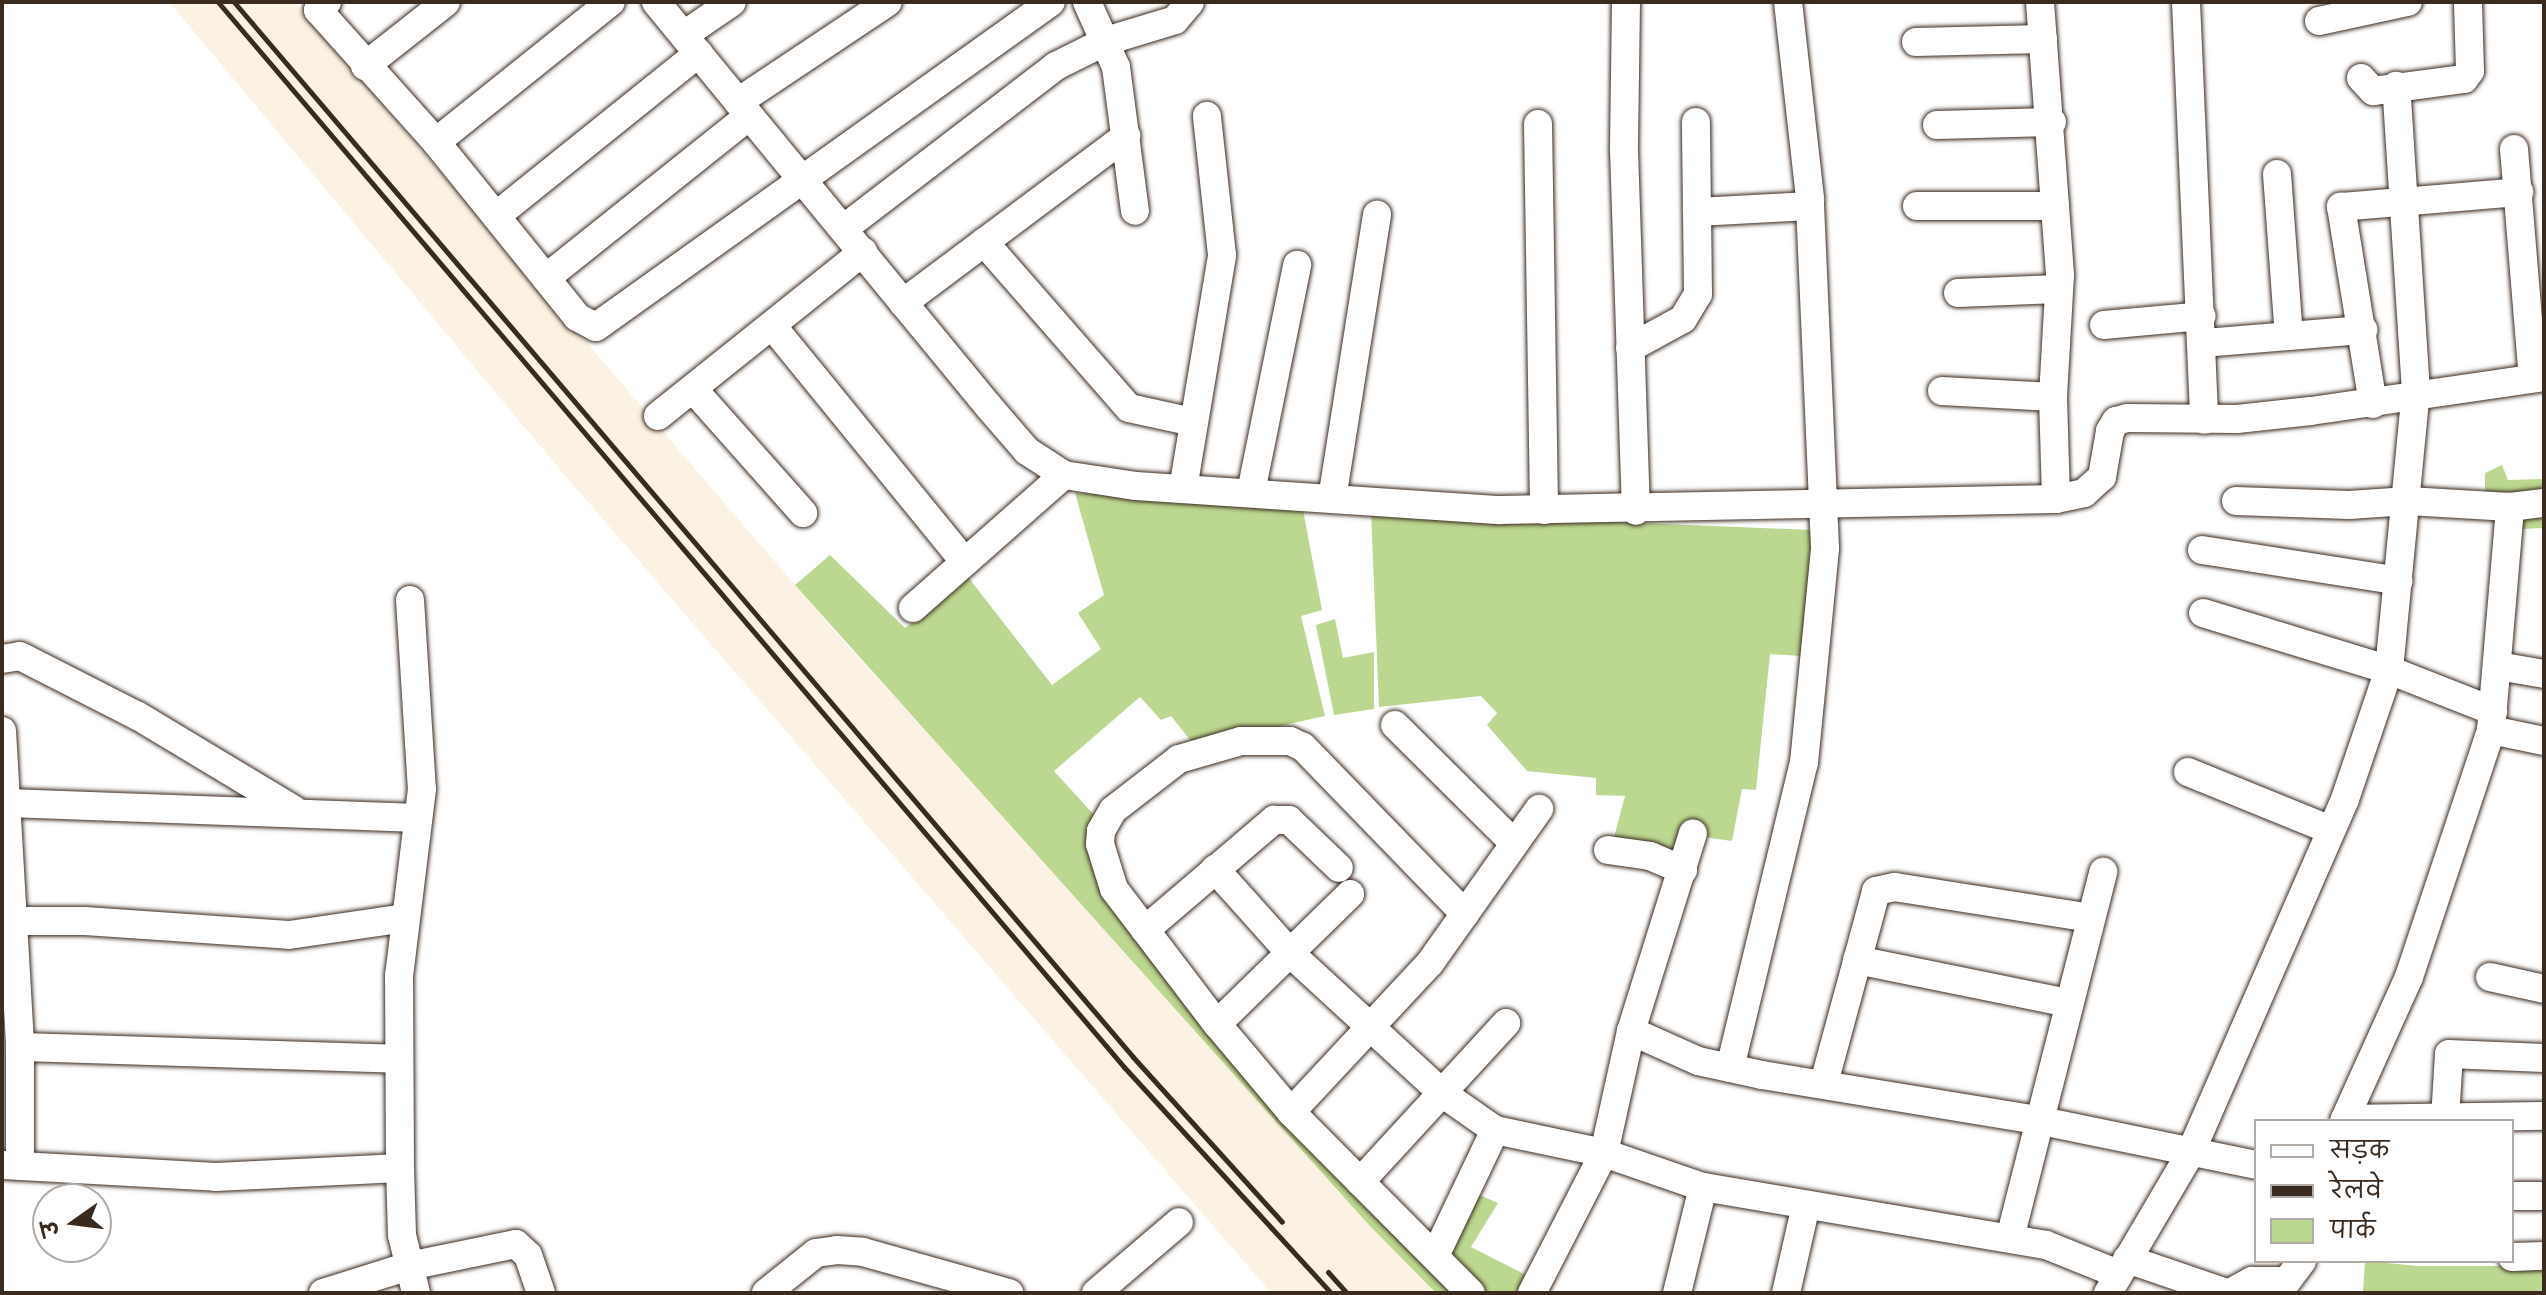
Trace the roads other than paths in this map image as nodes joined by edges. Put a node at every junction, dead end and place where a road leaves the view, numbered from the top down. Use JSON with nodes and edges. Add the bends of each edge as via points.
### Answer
{"nodes":[{"id":1,"x":327,"y":2,"type":"edge"},
{"id":2,"x":446,"y":2,"type":"edge"},
{"id":3,"x":611,"y":2,"type":"edge"},
{"id":4,"x":656,"y":2,"type":"edge"},
{"id":5,"x":732,"y":2,"type":"edge"},
{"id":6,"x":888,"y":2,"type":"edge"},
{"id":7,"x":1051,"y":2,"type":"edge"},
{"id":8,"x":1087,"y":2,"type":"edge"},
{"id":9,"x":1190,"y":2,"type":"edge"},
{"id":10,"x":1626,"y":2,"type":"edge"},
{"id":11,"x":1788,"y":2,"type":"edge"},
{"id":12,"x":2040,"y":2,"type":"edge"},
{"id":13,"x":2186,"y":2,"type":"edge"},
{"id":14,"x":2408,"y":2,"type":"edge"},
{"id":15,"x":2468,"y":2,"type":"edge"},
{"id":16,"x":2319,"y":21,"type":"dead end"},
{"id":17,"x":2043,"y":39,"type":"junction"},
{"id":18,"x":1106,"y":41,"type":"junction"},
{"id":19,"x":1916,"y":42,"type":"dead end"},
{"id":20,"x":692,"y":44,"type":"junction"},
{"id":21,"x":365,"y":66,"type":"junction"},
{"id":22,"x":2361,"y":78,"type":"dead end"},
{"id":23,"x":2396,"y":86,"type":"junction"},
{"id":24,"x":743,"y":109,"type":"junction"},
{"id":25,"x":1207,"y":116,"type":"dead end"},
{"id":26,"x":1696,"y":122,"type":"dead end"},
{"id":27,"x":2052,"y":122,"type":"junction"},
{"id":28,"x":1538,"y":124,"type":"dead end"},
{"id":29,"x":1937,"y":125,"type":"dead end"},
{"id":30,"x":1126,"y":136,"type":"junction"},
{"id":31,"x":436,"y":142,"type":"junction"},
{"id":32,"x":2514,"y":149,"type":"dead end"},
{"id":33,"x":2277,"y":174,"type":"dead end"},
{"id":34,"x":802,"y":179,"type":"junction"},
{"id":35,"x":2519,"y":192,"type":"junction"},
{"id":36,"x":2404,"y":204,"type":"junction"},
{"id":37,"x":1810,"y":206,"type":"junction"},
{"id":38,"x":1917,"y":206,"type":"dead end"},
{"id":39,"x":2055,"y":206,"type":"junction"},
{"id":40,"x":1135,"y":211,"type":"dead end"},
{"id":41,"x":1697,"y":212,"type":"junction"},
{"id":42,"x":1377,"y":215,"type":"dead end"},
{"id":43,"x":496,"y":216,"type":"junction"},
{"id":44,"x":843,"y":229,"type":"junction"},
{"id":45,"x":2533,"y":238,"type":"edge"},
{"id":46,"x":984,"y":242,"type":"junction"},
{"id":47,"x":863,"y":252,"type":"junction"},
{"id":48,"x":1297,"y":265,"type":"dead end"},
{"id":49,"x":546,"y":278,"type":"junction"},
{"id":50,"x":2058,"y":289,"type":"junction"},
{"id":51,"x":1958,"y":293,"type":"dead end"},
{"id":52,"x":903,"y":303,"type":"junction"},
{"id":53,"x":2104,"y":325,"type":"dead end"},
{"id":54,"x":774,"y":328,"type":"junction"},
{"id":55,"x":2203,"y":329,"type":"junction"},
{"id":56,"x":2363,"y":330,"type":"junction"},
{"id":57,"x":2289,"y":336,"type":"junction"},
{"id":58,"x":1630,"y":348,"type":"junction"},
{"id":59,"x":2538,"y":378,"type":"edge"},
{"id":60,"x":693,"y":389,"type":"junction"},
{"id":61,"x":1942,"y":391,"type":"dead end"},
{"id":62,"x":2416,"y":392,"type":"junction"},
{"id":63,"x":2053,"y":397,"type":"junction"},
{"id":64,"x":2373,"y":404,"type":"junction"},
{"id":65,"x":658,"y":416,"type":"dead end"},
{"id":66,"x":2204,"y":420,"type":"junction"},
{"id":67,"x":1193,"y":422,"type":"junction"},
{"id":68,"x":1064,"y":475,"type":"junction"},
{"id":69,"x":1183,"y":489,"type":"junction"},
{"id":70,"x":1251,"y":492,"type":"junction"},
{"id":71,"x":1332,"y":499,"type":"junction"},
{"id":72,"x":2056,"y":499,"type":"junction"},
{"id":73,"x":1825,"y":501,"type":"junction"},
{"id":74,"x":2236,"y":501,"type":"dead end"},
{"id":75,"x":2408,"y":501,"type":"junction"},
{"id":76,"x":2544,"y":503,"type":"edge"},
{"id":77,"x":2510,"y":507,"type":"junction"},
{"id":78,"x":1544,"y":510,"type":"junction"},
{"id":79,"x":1636,"y":511,"type":"junction"},
{"id":80,"x":803,"y":513,"type":"dead end"},
{"id":81,"x":2202,"y":550,"type":"dead end"},
{"id":82,"x":965,"y":562,"type":"junction"},
{"id":83,"x":2399,"y":581,"type":"junction"},
{"id":84,"x":410,"y":600,"type":"dead end"},
{"id":85,"x":913,"y":608,"type":"dead end"},
{"id":86,"x":2203,"y":613,"type":"dead end"},
{"id":87,"x":2,"y":659,"type":"edge"},
{"id":88,"x":2498,"y":666,"type":"junction"},
{"id":89,"x":2389,"y":670,"type":"junction"},
{"id":90,"x":2544,"y":674,"type":"edge"},
{"id":91,"x":2492,"y":720,"type":"junction"},
{"id":92,"x":1395,"y":725,"type":"dead end"},
{"id":93,"x":2,"y":731,"type":"edge"},
{"id":94,"x":2544,"y":741,"type":"edge"},
{"id":95,"x":2188,"y":772,"type":"dead end"},
{"id":96,"x":8,"y":803,"type":"junction"},
{"id":97,"x":1539,"y":809,"type":"dead end"},
{"id":98,"x":297,"y":812,"type":"junction"},
{"id":99,"x":418,"y":818,"type":"junction"},
{"id":100,"x":2331,"y":830,"type":"junction"},
{"id":101,"x":1693,"y":833,"type":"dead end"},
{"id":102,"x":1512,"y":841,"type":"junction"},
{"id":103,"x":1608,"y":850,"type":"dead end"},
{"id":104,"x":1339,"y":868,"type":"dead end"},
{"id":105,"x":1215,"y":869,"type":"junction"},
{"id":106,"x":1683,"y":870,"type":"junction"},
{"id":107,"x":2103,"y":872,"type":"dead end"},
{"id":108,"x":1350,"y":894,"type":"dead end"},
{"id":109,"x":1465,"y":914,"type":"junction"},
{"id":110,"x":405,"y":918,"type":"junction"},
{"id":111,"x":2091,"y":918,"type":"junction"},
{"id":112,"x":6,"y":920,"type":"edge"},
{"id":113,"x":1145,"y":930,"type":"junction"},
{"id":114,"x":1291,"y":954,"type":"junction"},
{"id":115,"x":1857,"y":960,"type":"junction"},
{"id":116,"x":2490,"y":977,"type":"dead end"},
{"id":117,"x":2544,"y":989,"type":"edge"},
{"id":118,"x":2069,"y":1003,"type":"junction"},
{"id":119,"x":1506,"y":1023,"type":"dead end"},
{"id":120,"x":1217,"y":1024,"type":"junction"},
{"id":121,"x":1370,"y":1027,"type":"junction"},
{"id":122,"x":1631,"y":1031,"type":"junction"},
{"id":123,"x":20,"y":1047,"type":"junction"},
{"id":124,"x":2544,"y":1058,"type":"edge"},
{"id":125,"x":399,"y":1059,"type":"junction"},
{"id":126,"x":1730,"y":1068,"type":"junction"},
{"id":127,"x":1824,"y":1083,"type":"junction"},
{"id":128,"x":1442,"y":1093,"type":"junction"},
{"id":129,"x":1291,"y":1112,"type":"junction"},
{"id":130,"x":2544,"y":1116,"type":"edge"},
{"id":131,"x":2445,"y":1118,"type":"junction"},
{"id":132,"x":2344,"y":1119,"type":"edge"},
{"id":133,"x":2394,"y":1119,"type":"edge"},
{"id":134,"x":2042,"y":1121,"type":"junction"},
{"id":135,"x":1495,"y":1130,"type":"junction"},
{"id":136,"x":1604,"y":1153,"type":"junction"},
{"id":137,"x":2190,"y":1154,"type":"junction"},
{"id":138,"x":2254,"y":1165,"type":"edge"},
{"id":139,"x":11,"y":1166,"type":"edge"},
{"id":140,"x":400,"y":1168,"type":"junction"},
{"id":141,"x":1360,"y":1182,"type":"junction"},
{"id":142,"x":1703,"y":1187,"type":"junction"},
{"id":143,"x":2514,"y":1196,"type":"edge"},
{"id":144,"x":2544,"y":1196,"type":"edge"},
{"id":145,"x":1806,"y":1205,"type":"junction"},
{"id":146,"x":1179,"y":1222,"type":"dead end"},
{"id":147,"x":2010,"y":1238,"type":"junction"},
{"id":148,"x":1435,"y":1256,"type":"junction"},
{"id":149,"x":2544,"y":1256,"type":"edge"},
{"id":150,"x":2514,"y":1257,"type":"edge"},
{"id":151,"x":2300,"y":1263,"type":"edge"},
{"id":152,"x":2118,"y":1275,"type":"edge"},
{"id":153,"x":412,"y":1280,"type":"edge"},
{"id":154,"x":323,"y":1293,"type":"edge"},
{"id":155,"x":541,"y":1293,"type":"edge"},
{"id":156,"x":766,"y":1293,"type":"edge"},
{"id":157,"x":1009,"y":1293,"type":"edge"},
{"id":158,"x":1096,"y":1293,"type":"edge"},
{"id":159,"x":1471,"y":1293,"type":"edge"},
{"id":160,"x":1532,"y":1293,"type":"edge"},
{"id":161,"x":1677,"y":1293,"type":"edge"},
{"id":162,"x":1786,"y":1293,"type":"edge"},
{"id":163,"x":2228,"y":1293,"type":"edge"}],
"edges":[{"from":1,"to":21,"type":"street","via":[[318,10]]},
{"from":2,"to":21,"type":"street"},
{"from":3,"to":31,"type":"street"},
{"from":4,"to":20,"type":"street"},
{"from":5,"to":20,"type":"street"},
{"from":6,"to":24,"type":"street"},
{"from":7,"to":34,"type":"street"},
{"from":8,"to":18,"type":"street"},
{"from":9,"to":18,"type":"street","via":[[1175,20]]},
{"from":10,"to":58,"type":"street"},
{"from":11,"to":37,"type":"street"},
{"from":12,"to":17,"type":"street"},
{"from":13,"to":55,"type":"street"},
{"from":14,"to":16,"type":"street"},
{"from":15,"to":23,"type":"street","via":[[2470,71],[2464,79]]},
{"from":17,"to":19,"type":"street"},
{"from":17,"to":27,"type":"street"},
{"from":18,"to":30,"type":"street","via":[[1116,67]]},
{"from":18,"to":44,"type":"street","via":[[1056,66]]},
{"from":20,"to":24,"type":"street"},
{"from":20,"to":43,"type":"street"},
{"from":21,"to":31,"type":"street"},
{"from":22,"to":23,"type":"street","via":[[2373,91]]},
{"from":23,"to":36,"type":"street"},
{"from":24,"to":34,"type":"street"},
{"from":24,"to":49,"type":"street"},
{"from":25,"to":67,"type":"street","via":[[1222,255]]},
{"from":26,"to":41,"type":"street"},
{"from":27,"to":29,"type":"street"},
{"from":27,"to":39,"type":"street"},
{"from":28,"to":78,"type":"street"},
{"from":30,"to":40,"type":"street"},
{"from":30,"to":46,"type":"street"},
{"from":31,"to":43,"type":"street"},
{"from":32,"to":35,"type":"street"},
{"from":33,"to":57,"type":"street"},
{"from":34,"to":44,"type":"street"},
{"from":34,"to":49,"type":"street","via":[[604,324],[586,326]]},
{"from":35,"to":36,"type":"street"},
{"from":35,"to":45,"type":"street"},
{"from":36,"to":56,"type":"street","via":[[2341,207]]},
{"from":36,"to":62,"type":"street"},
{"from":37,"to":41,"type":"street"},
{"from":37,"to":73,"type":"street"},
{"from":38,"to":39,"type":"street"},
{"from":39,"to":50,"type":"street"},
{"from":41,"to":58,"type":"street","via":[[1698,294],[1693,308],[1674,325]]},
{"from":42,"to":71,"type":"street"},
{"from":43,"to":49,"type":"street"},
{"from":44,"to":47,"type":"street"},
{"from":45,"to":59,"type":"street"},
{"from":46,"to":52,"type":"street"},
{"from":46,"to":67,"type":"street","via":[[1129,408]]},
{"from":47,"to":52,"type":"street"},
{"from":47,"to":54,"type":"street"},
{"from":48,"to":70,"type":"street"},
{"from":50,"to":51,"type":"street"},
{"from":50,"to":63,"type":"street"},
{"from":52,"to":68,"type":"street","via":[[1027,451]]},
{"from":53,"to":55,"type":"street"},
{"from":54,"to":60,"type":"street"},
{"from":54,"to":82,"type":"street"},
{"from":55,"to":57,"type":"street"},
{"from":55,"to":66,"type":"street"},
{"from":56,"to":57,"type":"street"},
{"from":56,"to":64,"type":"street"},
{"from":58,"to":79,"type":"street"},
{"from":59,"to":62,"type":"street"},
{"from":60,"to":65,"type":"street"},
{"from":60,"to":80,"type":"street"},
{"from":61,"to":63,"type":"street"},
{"from":62,"to":64,"type":"street"},
{"from":62,"to":75,"type":"street"},
{"from":63,"to":72,"type":"street"},
{"from":64,"to":66,"type":"street"},
{"from":66,"to":72,"type":"street","via":[[2116,421],[2102,477],[2084,493]]},
{"from":67,"to":69,"type":"street"},
{"from":68,"to":69,"type":"street"},
{"from":68,"to":82,"type":"street"},
{"from":69,"to":70,"type":"street"},
{"from":70,"to":71,"type":"street"},
{"from":71,"to":78,"type":"street"},
{"from":72,"to":73,"type":"street"},
{"from":73,"to":79,"type":"street"},
{"from":73,"to":126,"type":"street","via":[[1804,763]]},
{"from":74,"to":75,"type":"street"},
{"from":75,"to":77,"type":"street"},
{"from":75,"to":83,"type":"street"},
{"from":76,"to":77,"type":"street"},
{"from":77,"to":88,"type":"street"},
{"from":78,"to":79,"type":"street"},
{"from":81,"to":83,"type":"street"},
{"from":82,"to":85,"type":"street"},
{"from":83,"to":89,"type":"street"},
{"from":84,"to":99,"type":"street","via":[[422,759]]},
{"from":86,"to":89,"type":"street"},
{"from":87,"to":98,"type":"street","via":[[20,656],[138,716]]},
{"from":88,"to":90,"type":"street"},
{"from":88,"to":91,"type":"street"},
{"from":89,"to":91,"type":"street"},
{"from":89,"to":100,"type":"street"},
{"from":91,"to":94,"type":"street"},
{"from":91,"to":132,"type":"street","via":[[2409,977]]},
{"from":92,"to":102,"type":"street"},
{"from":93,"to":96,"type":"street"},
{"from":95,"to":100,"type":"street"},
{"from":96,"to":98,"type":"street"},
{"from":96,"to":112,"type":"street"},
{"from":97,"to":102,"type":"street"},
{"from":98,"to":99,"type":"street"},
{"from":99,"to":110,"type":"street"},
{"from":100,"to":137,"type":"street"},
{"from":101,"to":106,"type":"street"},
{"from":102,"to":109,"type":"street"},
{"from":103,"to":106,"type":"street","via":[[1650,856]]},
{"from":104,"to":105,"type":"street","via":[[1283,817]]},
{"from":105,"to":113,"type":"street"},
{"from":105,"to":114,"type":"street"},
{"from":106,"to":122,"type":"street"},
{"from":107,"to":111,"type":"street"},
{"from":108,"to":114,"type":"street"},
{"from":109,"to":113,"type":"street","via":[[1303,747],[1272,739],[1241,741],[1179,759],[1106,819],[1100,844],[1109,878]]},
{"from":109,"to":121,"type":"street","via":[[1430,963]]},
{"from":110,"to":112,"type":"street","via":[[289,935]]},
{"from":110,"to":125,"type":"street"},
{"from":111,"to":115,"type":"street","via":[[1888,886],[1872,896]]},
{"from":111,"to":118,"type":"street"},
{"from":112,"to":123,"type":"street"},
{"from":113,"to":120,"type":"street"},
{"from":114,"to":120,"type":"street"},
{"from":114,"to":121,"type":"street"},
{"from":115,"to":118,"type":"street"},
{"from":115,"to":127,"type":"street"},
{"from":116,"to":117,"type":"street"},
{"from":118,"to":134,"type":"street"},
{"from":119,"to":128,"type":"street"},
{"from":120,"to":129,"type":"street"},
{"from":121,"to":128,"type":"street"},
{"from":121,"to":129,"type":"street"},
{"from":122,"to":126,"type":"street","via":[[1698,1061]]},
{"from":122,"to":136,"type":"street"},
{"from":123,"to":125,"type":"street"},
{"from":123,"to":139,"type":"street"},
{"from":124,"to":131,"type":"street","via":[[2449,1054]]},
{"from":125,"to":140,"type":"street"},
{"from":126,"to":127,"type":"street"},
{"from":127,"to":134,"type":"street"},
{"from":128,"to":135,"type":"street"},
{"from":128,"to":141,"type":"street"},
{"from":129,"to":141,"type":"street"},
{"from":130,"to":131,"type":"street"},
{"from":131,"to":133,"type":"street"},
{"from":134,"to":137,"type":"street"},
{"from":134,"to":147,"type":"street"},
{"from":135,"to":136,"type":"street"},
{"from":135,"to":148,"type":"street"},
{"from":136,"to":142,"type":"street"},
{"from":136,"to":160,"type":"street"},
{"from":137,"to":138,"type":"street"},
{"from":137,"to":152,"type":"street"},
{"from":139,"to":140,"type":"street","via":[[216,1177]]},
{"from":140,"to":153,"type":"street"},
{"from":141,"to":148,"type":"street"},
{"from":142,"to":145,"type":"street"},
{"from":142,"to":161,"type":"street"},
{"from":143,"to":144,"type":"street"},
{"from":145,"to":147,"type":"street"},
{"from":145,"to":162,"type":"street"},
{"from":146,"to":158,"type":"street"},
{"from":147,"to":152,"type":"street","via":[[2046,1245]]},
{"from":148,"to":159,"type":"street"},
{"from":149,"to":150,"type":"street"},
{"from":151,"to":163,"type":"street","via":[[2287,1281],[2252,1281]]},
{"from":152,"to":163,"type":"street"},
{"from":153,"to":154,"type":"street"},
{"from":153,"to":155,"type":"street","via":[[516,1244],[528,1255]]},
{"from":156,"to":157,"type":"street","via":[[816,1253],[837,1250],[863,1252]]}]}
